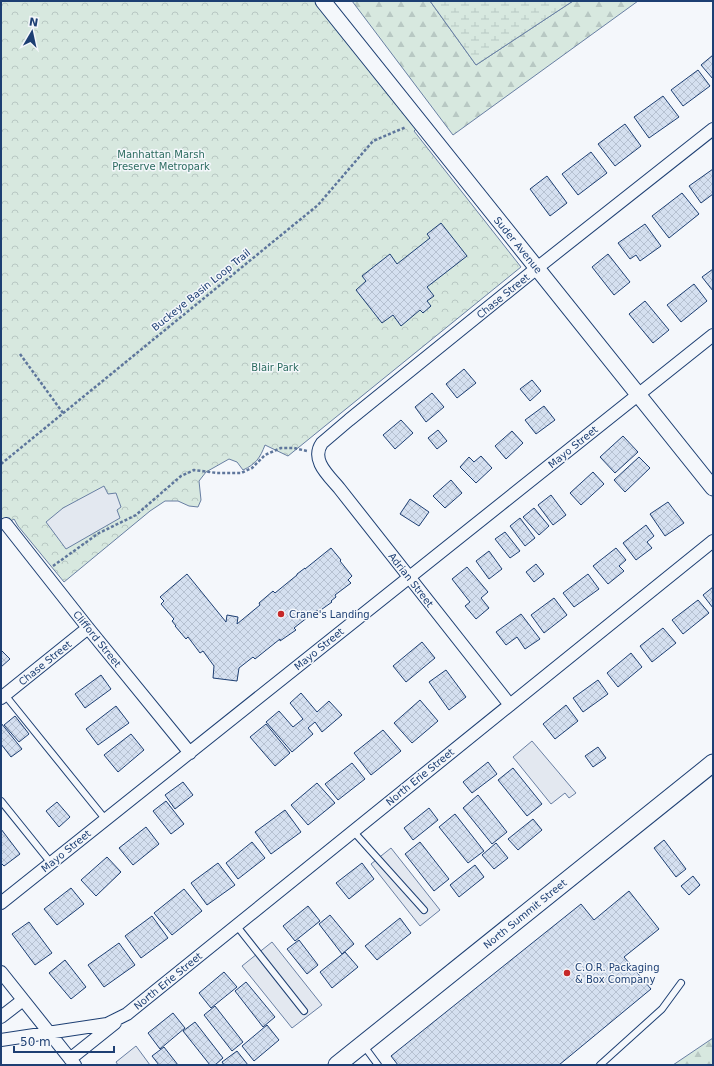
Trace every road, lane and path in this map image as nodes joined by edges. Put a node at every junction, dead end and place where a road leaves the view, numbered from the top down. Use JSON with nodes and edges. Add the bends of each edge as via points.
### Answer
{"nodes":[{"id":1,"x":323,"y":1,"type":"edge"},
{"id":2,"x":407,"y":126,"type":"dead end"},
{"id":3,"x":713,"y":128,"type":"edge"},
{"id":4,"x":537,"y":268,"type":"junction"},
{"id":5,"x":713,"y":335,"type":"edge"},
{"id":6,"x":20,"y":354,"type":"dead end"},
{"id":7,"x":638,"y":395,"type":"junction"},
{"id":8,"x":63,"y":414,"type":"junction"},
{"id":9,"x":317,"y":453,"type":"junction"},
{"id":10,"x":1,"y":464,"type":"edge"},
{"id":11,"x":713,"y":488,"type":"edge"},
{"id":12,"x":6,"y":524,"type":"dead end"},
{"id":13,"x":713,"y":541,"type":"edge"},
{"id":14,"x":44,"y":572,"type":"junction"},
{"id":15,"x":409,"y":578,"type":"junction"},
{"id":16,"x":88,"y":628,"type":"junction"},
{"id":17,"x":3,"y":697,"type":"edge"},
{"id":18,"x":510,"y":705,"type":"junction"},
{"id":19,"x":190,"y":753,"type":"junction"},
{"id":20,"x":713,"y":763,"type":"edge"},
{"id":21,"x":1,"y":800,"type":"edge"},
{"id":22,"x":106,"y":820,"type":"junction"},
{"id":23,"x":353,"y":831,"type":"junction"},
{"id":24,"x":51,"y":863,"type":"junction"},
{"id":25,"x":1,"y":904,"type":"edge"},
{"id":26,"x":424,"y":910,"type":"dead end"},
{"id":27,"x":236,"y":925,"type":"junction"},
{"id":28,"x":1,"y":972,"type":"edge"},
{"id":29,"x":681,"y":983,"type":"dead end"},
{"id":30,"x":23,"y":1000,"type":"junction"},
{"id":31,"x":304,"y":1011,"type":"dead end"},
{"id":32,"x":127,"y":1014,"type":"junction"},
{"id":33,"x":1,"y":1017,"type":"edge"},
{"id":34,"x":49,"y":1032,"type":"junction"},
{"id":35,"x":1,"y":1040,"type":"edge"},
{"id":36,"x":363,"y":1044,"type":"junction"},
{"id":37,"x":73,"y":1062,"type":"edge"},
{"id":38,"x":337,"y":1065,"type":"edge"},
{"id":39,"x":378,"y":1065,"type":"edge"},
{"id":40,"x":600,"y":1065,"type":"edge"}],
"edges":[{"from":1,"to":4,"type":"street","name":"Suder Avenue"},
{"from":2,"to":8,"type":"path","name":"Buckeye Basin Loop Trail","via":[[373,141],[318,205]]},
{"from":3,"to":4,"type":"street","name":"Chase Street"},
{"from":4,"to":7,"type":"street","name":"Suder Avenue"},
{"from":4,"to":9,"type":"street","name":"Chase Street","via":[[349,420],[318,447]]},
{"from":5,"to":7,"type":"street","name":"Mayo Street"},
{"from":6,"to":8,"type":"path"},
{"from":7,"to":11,"type":"street","name":"Suder Avenue"},
{"from":7,"to":15,"type":"street","name":"Mayo Street"},
{"from":8,"to":10,"type":"path","name":"Buckeye Basin Loop Trail"},
{"from":9,"to":14,"type":"path","via":[[281,448],[265,455],[252,468],[240,472],[194,470],[181,476],[136,516],[99,533]]},
{"from":9,"to":15,"type":"street","name":"Adrian Street","via":[[319,464]]},
{"from":12,"to":14,"type":"street","name":"Clifford Street"},
{"from":13,"to":18,"type":"street","name":"North Erie Street"},
{"from":14,"to":16,"type":"street","name":"Clifford Street"},
{"from":15,"to":18,"type":"street","name":"Adrian Street"},
{"from":15,"to":19,"type":"street","name":"Mayo Street"},
{"from":16,"to":17,"type":"street","name":"Chase Street"},
{"from":16,"to":19,"type":"street","name":"Clifford Street"},
{"from":17,"to":22,"type":"lane"},
{"from":18,"to":23,"type":"street","name":"North Erie Street"},
{"from":19,"to":22,"type":"street","name":"Mayo Street"},
{"from":20,"to":36,"type":"main road","name":"North Summit Street"},
{"from":21,"to":24,"type":"lane"},
{"from":22,"to":24,"type":"street","name":"Mayo Street"},
{"from":23,"to":26,"type":"lane"},
{"from":23,"to":27,"type":"street","name":"North Erie Street"},
{"from":24,"to":25,"type":"street","name":"Mayo Street"},
{"from":27,"to":31,"type":"lane"},
{"from":27,"to":32,"type":"street","name":"North Erie Street"},
{"from":28,"to":30,"type":"street"},
{"from":29,"to":40,"type":"lane","via":[[662,1009]]},
{"from":30,"to":33,"type":"street"},
{"from":30,"to":34,"type":"street"},
{"from":32,"to":34,"type":"street","name":"North Erie Street","via":[[107,1024]]},
{"from":32,"to":37,"type":"street","name":"North Erie Street"},
{"from":34,"to":35,"type":"street","name":"North Erie Street"},
{"from":34,"to":37,"type":"street"},
{"from":36,"to":38,"type":"main road","name":"North Summit Street"},
{"from":36,"to":39,"type":"lane"}]}
